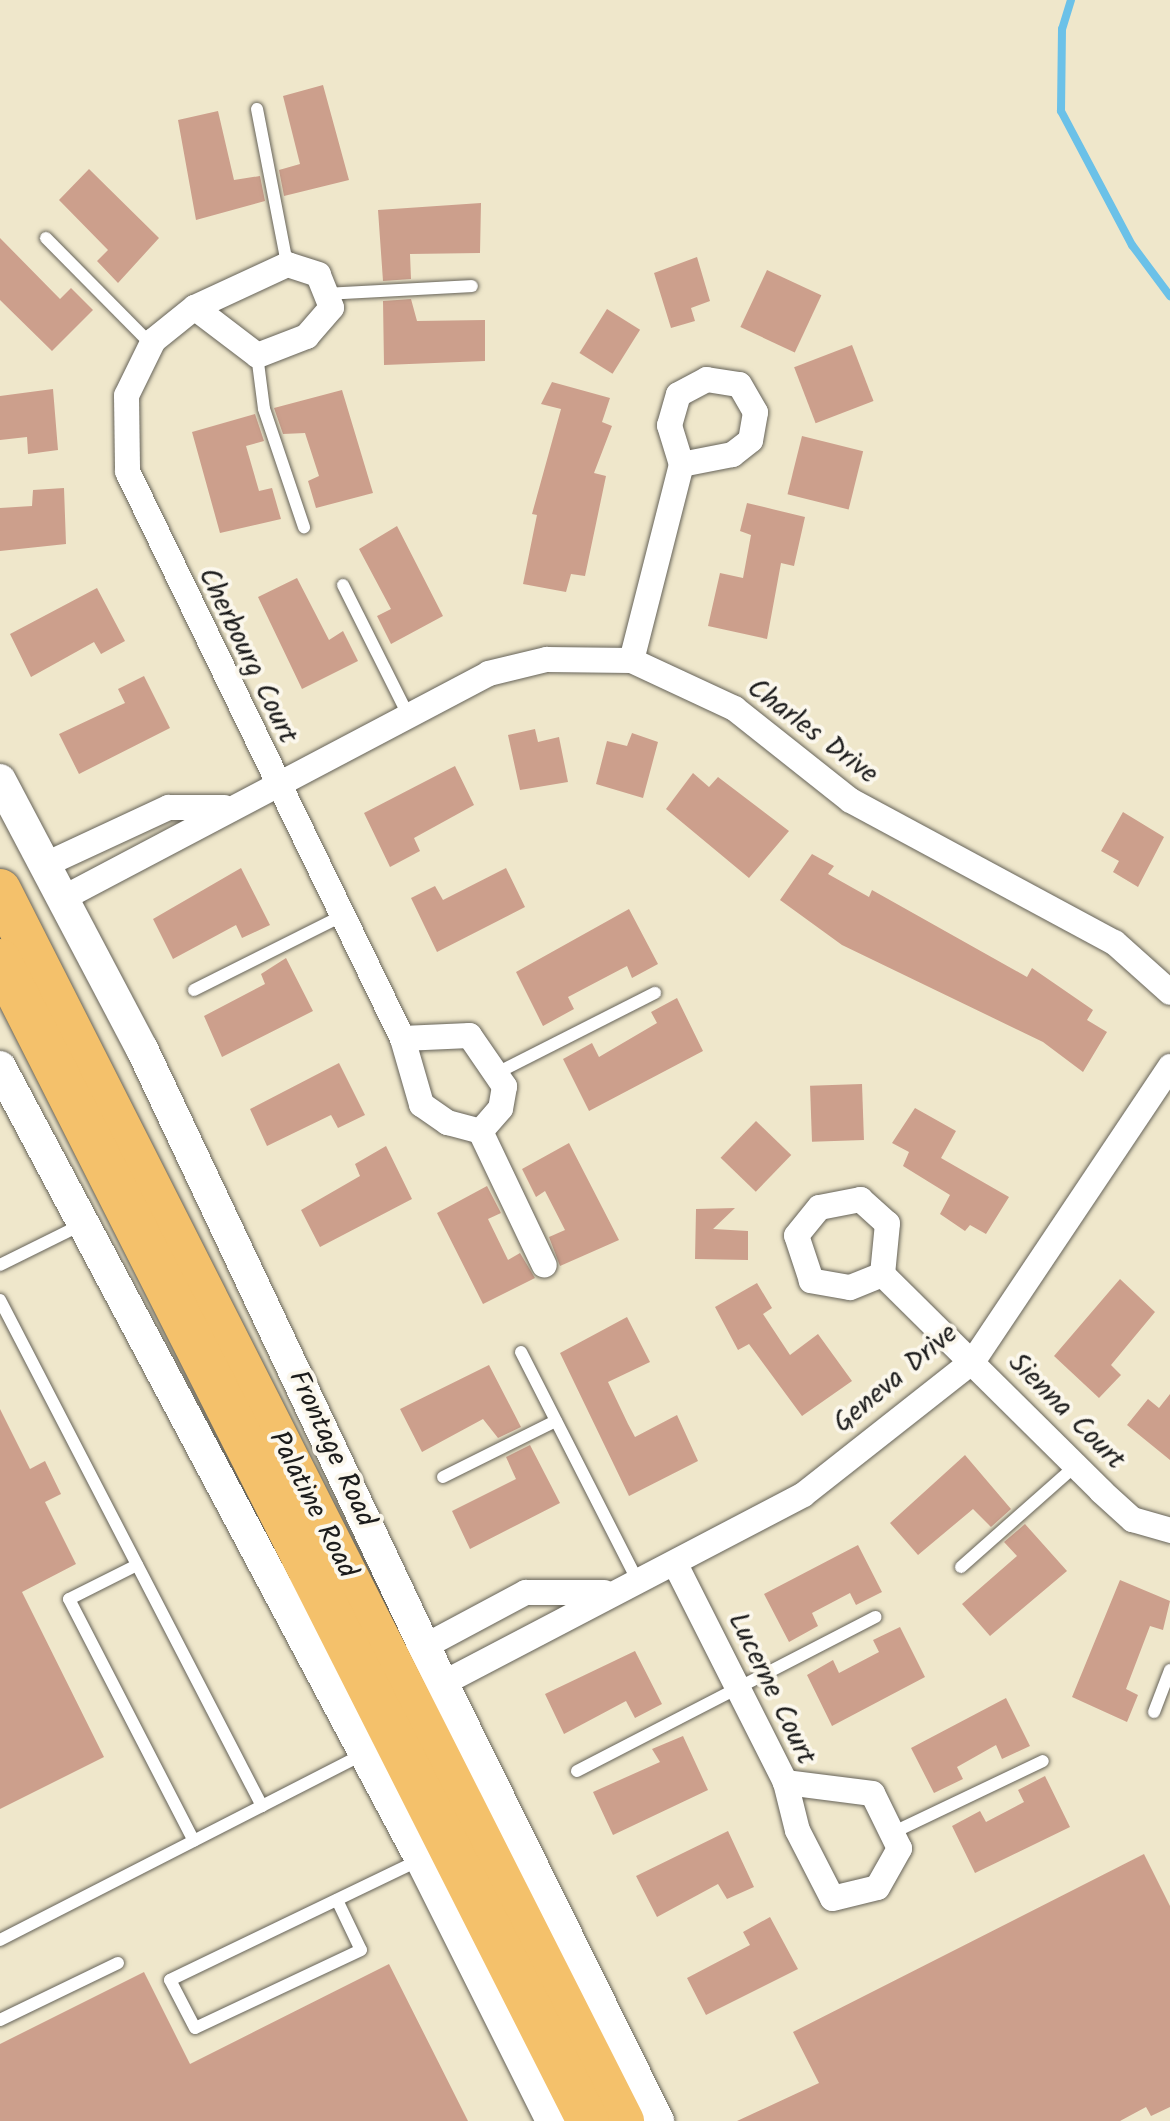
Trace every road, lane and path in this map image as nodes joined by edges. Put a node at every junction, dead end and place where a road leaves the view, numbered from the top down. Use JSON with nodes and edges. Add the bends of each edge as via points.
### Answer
{"nodes":[{"id":1,"x":256,"y":109,"type":"dead end"},
{"id":2,"x":46,"y":238,"type":"dead end"},
{"id":3,"x":287,"y":264,"type":"junction"},
{"id":4,"x":472,"y":286,"type":"dead end"},
{"id":5,"x":326,"y":294,"type":"junction"},
{"id":6,"x":194,"y":306,"type":"junction"},
{"id":7,"x":151,"y":344,"type":"junction"},
{"id":8,"x":257,"y":355,"type":"junction"},
{"id":9,"x":681,"y":464,"type":"junction"},
{"id":10,"x":304,"y":527,"type":"dead end"},
{"id":11,"x":343,"y":584,"type":"dead end"},
{"id":12,"x":631,"y":660,"type":"junction"},
{"id":13,"x":408,"y":715,"type":"junction"},
{"id":14,"x":0,"y":780,"type":"edge"},
{"id":15,"x":276,"y":784,"type":"junction"},
{"id":16,"x":229,"y":807,"type":"junction"},
{"id":17,"x":43,"y":865,"type":"junction"},
{"id":18,"x":0,"y":890,"type":"edge"},
{"id":19,"x":60,"y":898,"type":"junction"},
{"id":20,"x":342,"y":916,"type":"junction"},
{"id":21,"x":0,"y":960,"type":"edge"},
{"id":22,"x":194,"y":990,"type":"dead end"},
{"id":23,"x":654,"y":992,"type":"dead end"},
{"id":24,"x":1170,"y":992,"type":"edge"},
{"id":25,"x":402,"y":1038,"type":"junction"},
{"id":26,"x":1170,"y":1066,"type":"edge"},
{"id":27,"x":0,"y":1067,"type":"edge"},
{"id":28,"x":499,"y":1072,"type":"junction"},
{"id":29,"x":1161,"y":1099,"type":"edge"},
{"id":30,"x":480,"y":1130,"type":"junction"},
{"id":31,"x":81,"y":1225,"type":"junction"},
{"id":32,"x":0,"y":1265,"type":"edge"},
{"id":33,"x":544,"y":1265,"type":"dead end"},
{"id":34,"x":882,"y":1274,"type":"dead end"},
{"id":35,"x":0,"y":1300,"type":"edge"},
{"id":36,"x":521,"y":1352,"type":"dead end"},
{"id":37,"x":973,"y":1360,"type":"junction"},
{"id":38,"x":556,"y":1421,"type":"junction"},
{"id":39,"x":1074,"y":1467,"type":"junction"},
{"id":40,"x":443,"y":1477,"type":"dead end"},
{"id":41,"x":1170,"y":1530,"type":"edge"},
{"id":42,"x":675,"y":1564,"type":"junction"},
{"id":43,"x":138,"y":1565,"type":"junction"},
{"id":44,"x":961,"y":1567,"type":"dead end"},
{"id":45,"x":636,"y":1580,"type":"junction"},
{"id":46,"x":608,"y":1592,"type":"junction"},
{"id":47,"x":876,"y":1617,"type":"dead end"},
{"id":48,"x":424,"y":1646,"type":"junction"},
{"id":49,"x":1170,"y":1670,"type":"edge"},
{"id":50,"x":442,"y":1683,"type":"junction"},
{"id":51,"x":738,"y":1688,"type":"junction"},
{"id":52,"x":1154,"y":1712,"type":"dead end"},
{"id":53,"x":365,"y":1753,"type":"junction"},
{"id":54,"x":1043,"y":1761,"type":"dead end"},
{"id":55,"x":577,"y":1770,"type":"dead end"},
{"id":56,"x":786,"y":1782,"type":"junction"},
{"id":57,"x":262,"y":1806,"type":"junction"},
{"id":58,"x":892,"y":1832,"type":"junction"},
{"id":59,"x":194,"y":1840,"type":"junction"},
{"id":60,"x":422,"y":1859,"type":"junction"},
{"id":61,"x":337,"y":1900,"type":"junction"},
{"id":62,"x":0,"y":1940,"type":"edge"},
{"id":63,"x":118,"y":1963,"type":"dead end"},
{"id":64,"x":0,"y":2020,"type":"edge"},
{"id":65,"x":552,"y":2121,"type":"edge"},
{"id":66,"x":588,"y":2121,"type":"edge"},
{"id":67,"x":622,"y":2121,"type":"edge"},
{"id":68,"x":658,"y":2121,"type":"edge"}],
"edges":[{"from":1,"to":3,"type":"lane"},
{"from":2,"to":7,"type":"lane"},
{"from":3,"to":5,"type":"street","via":[[318,274]]},
{"from":3,"to":6,"type":"street","name":"Cherbourg Court"},
{"from":4,"to":5,"type":"lane"},
{"from":5,"to":8,"type":"street","via":[[331,308],[306,336]]},
{"from":6,"to":7,"type":"street","name":"Cherbourg Court"},
{"from":6,"to":8,"type":"street"},
{"from":7,"to":15,"type":"street","name":"Cherbourg Court","via":[[126,395],[127,470]]},
{"from":8,"to":10,"type":"lane","via":[[264,409]]},
{"from":9,"to":9,"type":"street","via":[[669,426],[678,394],[706,379],[739,384],[755,412],[750,440],[732,454]]},
{"from":9,"to":12,"type":"street"},
{"from":11,"to":13,"type":"lane"},
{"from":12,"to":13,"type":"street","name":"Charles Drive","via":[[546,659],[488,673]]},
{"from":12,"to":24,"type":"street","name":"Charles Drive","via":[[734,708],[850,800],[1114,942]]},
{"from":13,"to":15,"type":"street","name":"Charles Drive"},
{"from":14,"to":17,"type":"street","name":"Frontage Road"},
{"from":15,"to":16,"type":"street","name":"Charles Drive"},
{"from":15,"to":20,"type":"street","name":"Cherbourg Court"},
{"from":16,"to":17,"type":"street","name":"Charles Drive","via":[[168,807]]},
{"from":16,"to":19,"type":"street","name":"Charles Drive"},
{"from":17,"to":19,"type":"street","name":"Frontage Road"},
{"from":18,"to":67,"type":"highway","name":"Palatine Road"},
{"from":19,"to":48,"type":"street","name":"Frontage Road","via":[[142,1049]]},
{"from":20,"to":22,"type":"lane"},
{"from":20,"to":25,"type":"street","name":"Cherbourg Court"},
{"from":21,"to":66,"type":"highway","name":"Palatine Road"},
{"from":23,"to":28,"type":"lane"},
{"from":25,"to":28,"type":"street","via":[[469,1035]]},
{"from":25,"to":30,"type":"street","name":"Cherbourg Court","via":[[422,1104],[447,1122]]},
{"from":26,"to":29,"type":"street","name":"Geneva Drive"},
{"from":27,"to":31,"type":"street"},
{"from":28,"to":30,"type":"street","via":[[500,1108]]},
{"from":29,"to":37,"type":"street","name":"Geneva Drive"},
{"from":30,"to":33,"type":"street"},
{"from":31,"to":32,"type":"lane"},
{"from":31,"to":53,"type":"street"},
{"from":34,"to":37,"type":"street","name":"Sienna Court"},
{"from":35,"to":43,"type":"lane"},
{"from":36,"to":38,"type":"lane"},
{"from":37,"to":39,"type":"street","name":"Sienna Court"},
{"from":37,"to":42,"type":"street","name":"Geneva Drive","via":[[804,1494]]},
{"from":38,"to":40,"type":"lane"},
{"from":38,"to":45,"type":"lane"},
{"from":39,"to":41,"type":"street","name":"Sienna Court","via":[[1132,1518]]},
{"from":39,"to":44,"type":"lane"},
{"from":42,"to":45,"type":"street","name":"Geneva Drive"},
{"from":42,"to":51,"type":"street","name":"Lucerne Court"},
{"from":43,"to":57,"type":"lane"},
{"from":43,"to":59,"type":"lane","via":[[69,1599]]},
{"from":45,"to":46,"type":"street","name":"Geneva Drive"},
{"from":46,"to":48,"type":"street","name":"Geneva Drive","via":[[526,1592]]},
{"from":46,"to":50,"type":"street","name":"Geneva Drive"},
{"from":47,"to":51,"type":"lane"},
{"from":48,"to":50,"type":"street","name":"Frontage Road"},
{"from":49,"to":52,"type":"lane"},
{"from":50,"to":68,"type":"street","name":"Frontage Road"},
{"from":51,"to":55,"type":"lane"},
{"from":51,"to":56,"type":"street","name":"Lucerne Court"},
{"from":53,"to":57,"type":"lane"},
{"from":53,"to":60,"type":"street"},
{"from":54,"to":58,"type":"lane"},
{"from":56,"to":58,"type":"street","via":[[872,1793]]},
{"from":56,"to":58,"type":"street","name":"Lucerne Court","via":[[798,1830],[832,1898],[878,1887],[899,1848]]},
{"from":57,"to":59,"type":"lane"},
{"from":59,"to":62,"type":"lane"},
{"from":60,"to":61,"type":"lane"},
{"from":60,"to":65,"type":"street"},
{"from":61,"to":61,"type":"lane","via":[[170,1980],[195,2028],[361,1950]]},
{"from":63,"to":64,"type":"lane"}]}
